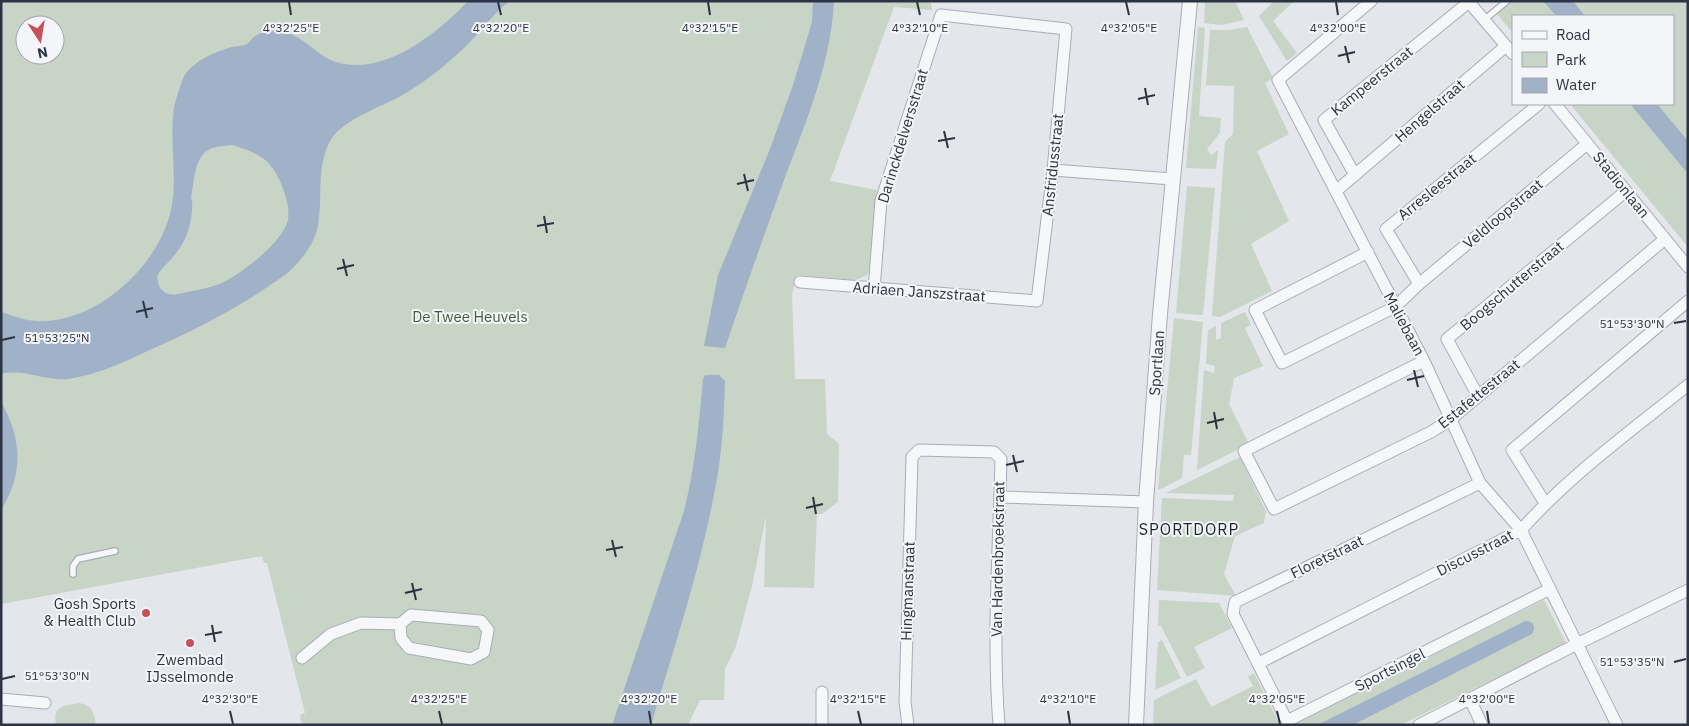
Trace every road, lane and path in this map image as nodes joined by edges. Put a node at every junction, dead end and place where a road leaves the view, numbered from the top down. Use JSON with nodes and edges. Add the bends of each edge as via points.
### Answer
{"nodes":[{"id":1,"x":1190,"y":1,"type":"edge"},
{"id":2,"x":1372,"y":1,"type":"edge"},
{"id":3,"x":1507,"y":1,"type":"edge"},
{"id":4,"x":1468,"y":2,"type":"edge"},
{"id":5,"x":1484,"y":20,"type":"junction"},
{"id":6,"x":1066,"y":29,"type":"joint"},
{"id":7,"x":1509,"y":50,"type":"edge"},
{"id":8,"x":1538,"y":105,"type":"edge"},
{"id":9,"x":1556,"y":105,"type":"edge"},
{"id":10,"x":1587,"y":144,"type":"junction"},
{"id":11,"x":1053,"y":170,"type":"junction"},
{"id":12,"x":1355,"y":175,"type":"junction"},
{"id":13,"x":1172,"y":179,"type":"junction"},
{"id":14,"x":1336,"y":191,"type":"junction"},
{"id":15,"x":1626,"y":191,"type":"junction"},
{"id":16,"x":1665,"y":239,"type":"junction"},
{"id":17,"x":1368,"y":252,"type":"junction"},
{"id":18,"x":1688,"y":266,"type":"edge"},
{"id":19,"x":800,"y":282,"type":"dead end"},
{"id":20,"x":1419,"y":284,"type":"junction"},
{"id":21,"x":874,"y":289,"type":"junction"},
{"id":22,"x":1688,"y":301,"type":"edge"},
{"id":23,"x":1037,"y":302,"type":"joint"},
{"id":24,"x":1395,"y":307,"type":"junction"},
{"id":25,"x":1424,"y":361,"type":"junction"},
{"id":26,"x":1688,"y":385,"type":"edge"},
{"id":27,"x":1478,"y":396,"type":"junction"},
{"id":28,"x":1450,"y":420,"type":"junction"},
{"id":29,"x":912,"y":457,"type":"joint"},
{"id":30,"x":1480,"y":482,"type":"junction"},
{"id":31,"x":1000,"y":497,"type":"junction"},
{"id":32,"x":1146,"y":502,"type":"junction"},
{"id":33,"x":1545,"y":503,"type":"junction"},
{"id":34,"x":1521,"y":530,"type":"junction"},
{"id":35,"x":116,"y":551,"type":"dead end"},
{"id":36,"x":72,"y":574,"type":"dead end"},
{"id":37,"x":1550,"y":589,"type":"junction"},
{"id":38,"x":1688,"y":590,"type":"edge"},
{"id":39,"x":400,"y":624,"type":"junction"},
{"id":40,"x":1577,"y":644,"type":"junction"},
{"id":41,"x":302,"y":658,"type":"dead end"},
{"id":42,"x":1259,"y":663,"type":"junction"},
{"id":43,"x":822,"y":692,"type":"dead end"},
{"id":44,"x":1,"y":698,"type":"edge"},
{"id":45,"x":1470,"y":699,"type":"junction"},
{"id":46,"x":45,"y":703,"type":"dead end"},
{"id":47,"x":822,"y":725,"type":"edge"},
{"id":48,"x":908,"y":725,"type":"edge"},
{"id":49,"x":999,"y":725,"type":"edge"},
{"id":50,"x":1136,"y":725,"type":"edge"},
{"id":51,"x":1418,"y":725,"type":"edge"},
{"id":52,"x":1482,"y":725,"type":"edge"},
{"id":53,"x":1617,"y":725,"type":"edge"}],
"edges":[{"from":1,"to":13,"type":"street","name":"Sportlaan"},
{"from":2,"to":14,"type":"street","name":"Maliebaan","via":[[1278,80]]},
{"from":3,"to":5,"type":"lane"},
{"from":4,"to":5,"type":"street"},
{"from":4,"to":12,"type":"street","name":"Kampeerstraat","via":[[1324,120]]},
{"from":5,"to":7,"type":"street"},
{"from":6,"to":11,"type":"street","name":"Ansfridusstraat"},
{"from":6,"to":21,"type":"street","name":"Darinckdelversstraat","via":[[941,15],[881,202]]},
{"from":7,"to":12,"type":"street","name":"Hengelstraat"},
{"from":8,"to":20,"type":"street","name":"Arresleestraat","via":[[1386,229]]},
{"from":9,"to":10,"type":"street","name":"Stadionlaan"},
{"from":10,"to":15,"type":"street","name":"Stadionlaan"},
{"from":10,"to":20,"type":"street","name":"Veldloopstraat"},
{"from":11,"to":13,"type":"street"},
{"from":11,"to":23,"type":"street","name":"Ansfridusstraat"},
{"from":12,"to":14,"type":"street"},
{"from":13,"to":32,"type":"street","name":"Sportlaan"},
{"from":14,"to":17,"type":"street","name":"Maliebaan"},
{"from":15,"to":16,"type":"street","name":"Stadionlaan"},
{"from":15,"to":27,"type":"street","name":"Boogschutterstraat","via":[[1447,339]]},
{"from":16,"to":18,"type":"street","name":"Stadionlaan"},
{"from":16,"to":27,"type":"street","name":"Estafettestraat"},
{"from":17,"to":24,"type":"street","name":"Maliebaan"},
{"from":17,"to":24,"type":"street","via":[[1255,310],[1282,363]]},
{"from":19,"to":21,"type":"street","name":"Adriaen Janszstraat"},
{"from":20,"to":24,"type":"street","name":"Veldloopstraat"},
{"from":21,"to":23,"type":"street","name":"Adriaen Janszstraat"},
{"from":22,"to":33,"type":"street","via":[[1512,450]]},
{"from":24,"to":25,"type":"street","name":"Maliebaan"},
{"from":25,"to":28,"type":"street","name":"Maliebaan"},
{"from":25,"to":28,"type":"street","name":"Estafettestraat","via":[[1244,451],[1274,509]]},
{"from":26,"to":33,"type":"street","name":"Discusstraat"},
{"from":27,"to":28,"type":"street","name":"Estafettestraat"},
{"from":28,"to":30,"type":"street","name":"Maliebaan"},
{"from":29,"to":31,"type":"street","name":"Van Hardenbroekstraat","via":[[919,450],[994,452],[1001,459]]},
{"from":29,"to":48,"type":"street","name":"Hingmanstraat","via":[[905,702]]},
{"from":30,"to":34,"type":"street","name":"Maliebaan"},
{"from":30,"to":42,"type":"street","name":"Floretstraat","via":[[1235,602],[1233,614]]},
{"from":31,"to":32,"type":"street"},
{"from":31,"to":49,"type":"street","name":"Van Hardenbroekstraat","via":[[996,598]]},
{"from":32,"to":50,"type":"street","name":"Sportlaan"},
{"from":33,"to":34,"type":"street","name":"Discusstraat"},
{"from":34,"to":37,"type":"street","name":"Maliebaan"},
{"from":34,"to":42,"type":"street","name":"Discusstraat"},
{"from":35,"to":36,"type":"lane","via":[[78,558]]},
{"from":37,"to":40,"type":"street","name":"Maliebaan"},
{"from":37,"to":42,"type":"street","name":"Sportsingel","via":[[1287,721]]},
{"from":38,"to":40,"type":"street"},
{"from":39,"to":39,"type":"street","via":[[412,615],[481,621],[488,630],[484,652],[471,659],[409,648],[400,638]]},
{"from":39,"to":41,"type":"street","via":[[360,623],[330,634]]},
{"from":40,"to":45,"type":"street"},
{"from":40,"to":53,"type":"street","name":"Maliebaan"},
{"from":43,"to":47,"type":"street"},
{"from":44,"to":46,"type":"street"},
{"from":45,"to":51,"type":"street"},
{"from":45,"to":52,"type":"street"}]}
